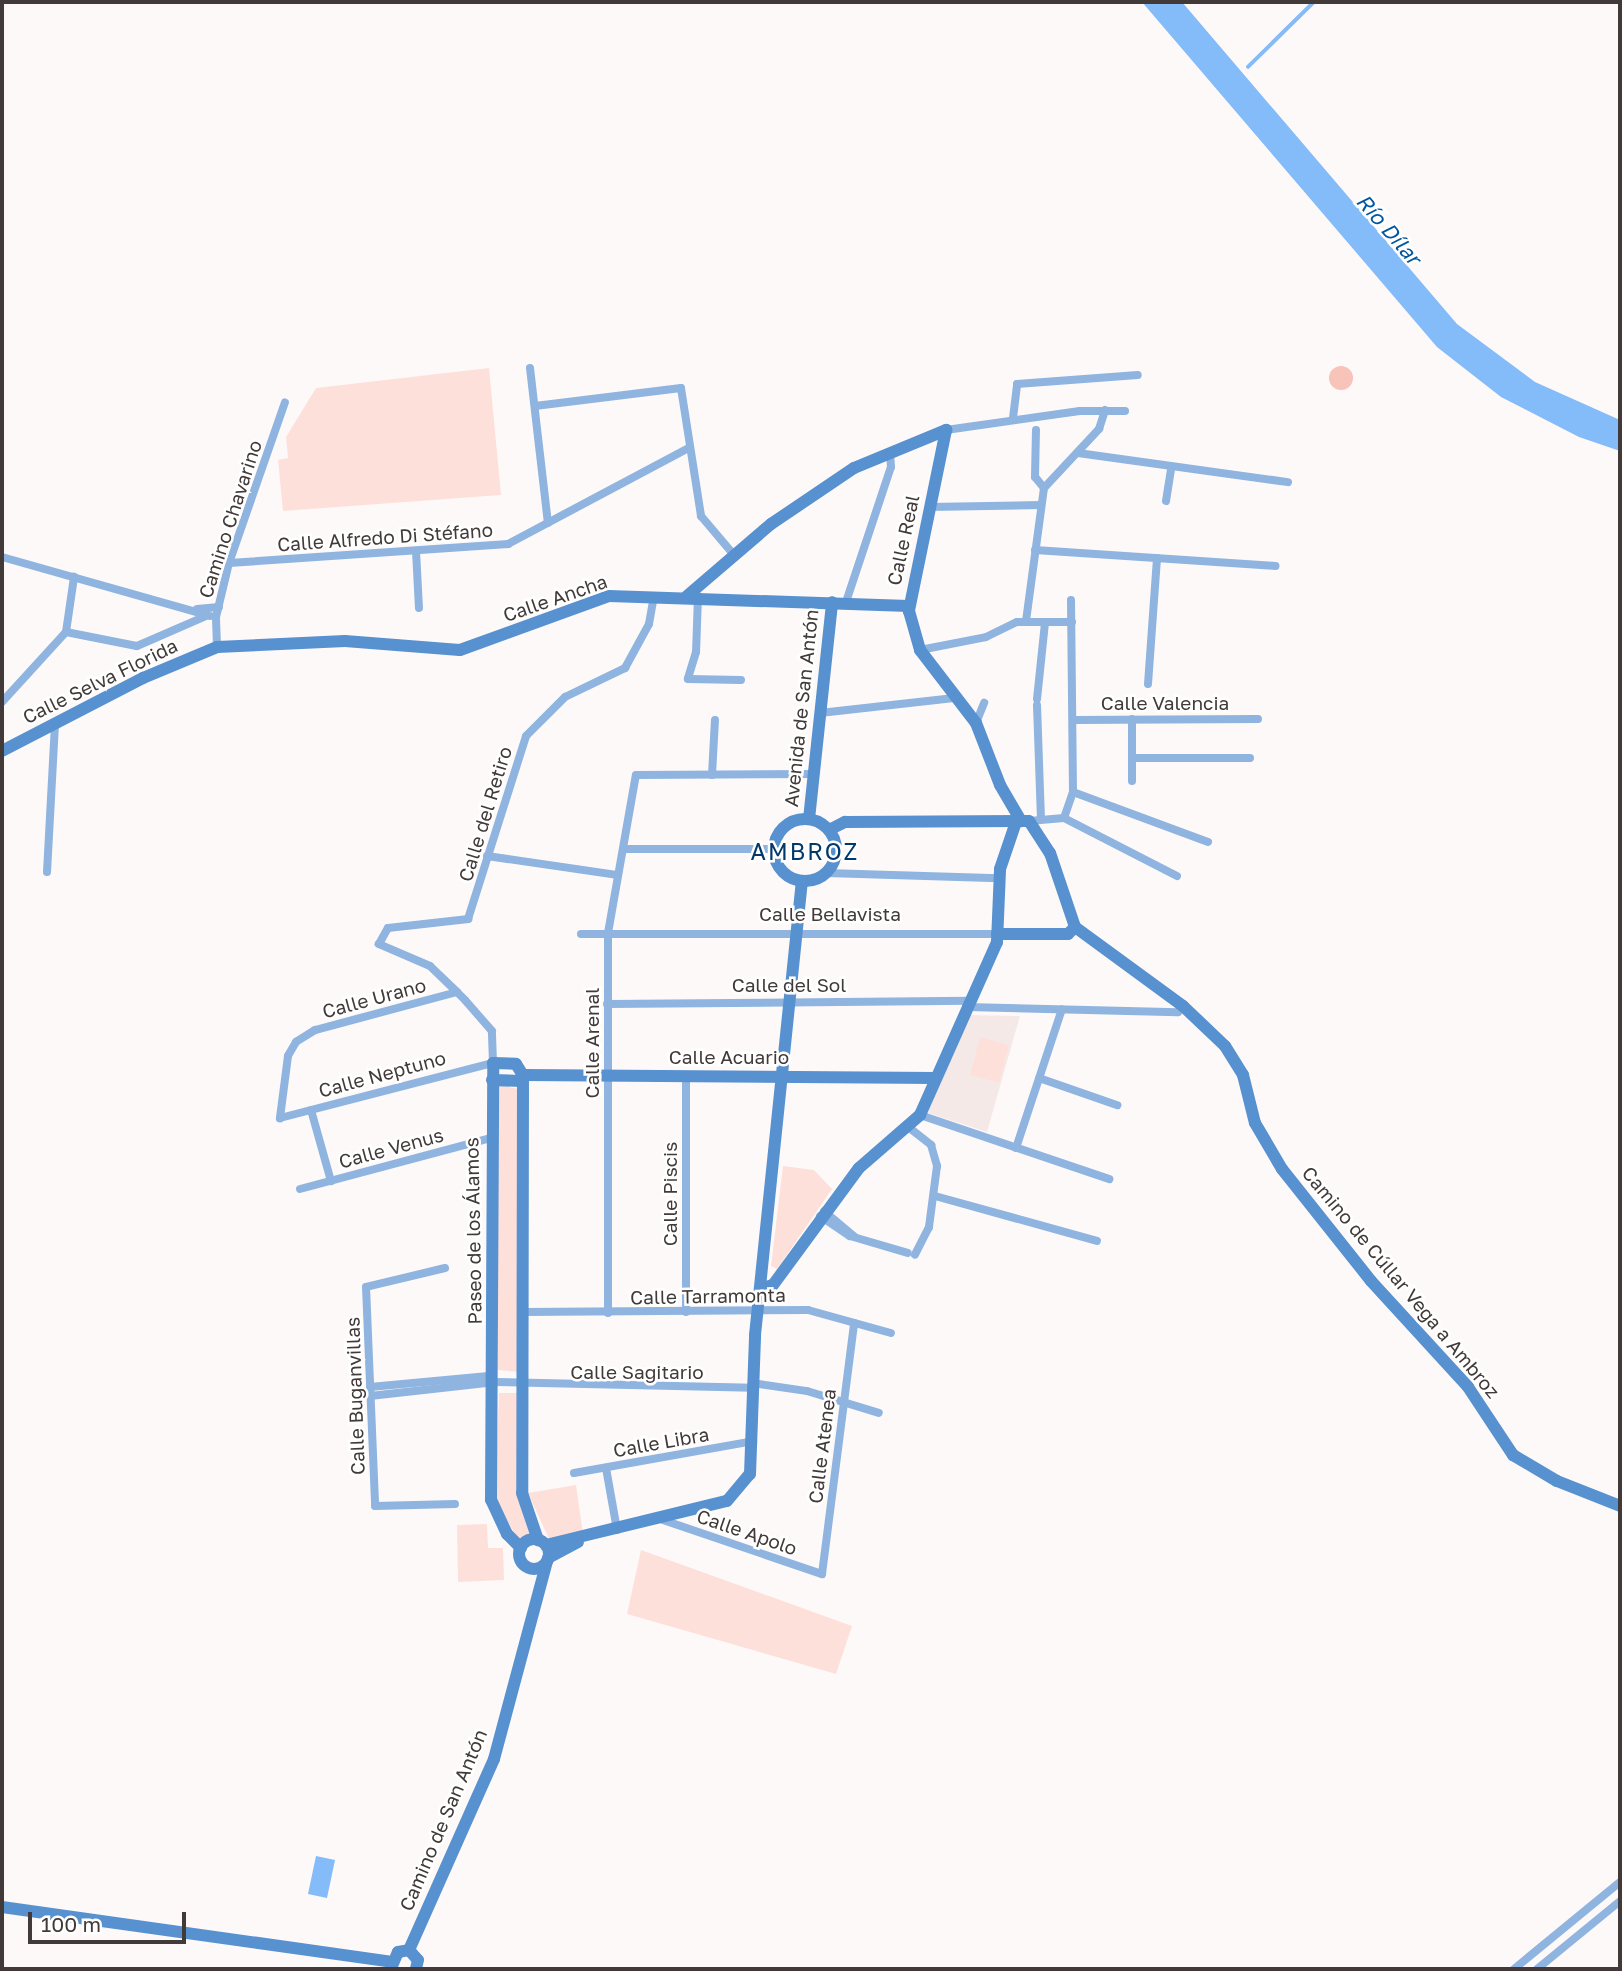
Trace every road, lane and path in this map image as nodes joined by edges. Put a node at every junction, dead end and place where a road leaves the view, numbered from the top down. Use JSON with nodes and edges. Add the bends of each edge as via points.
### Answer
{"nodes":[{"id":1,"x":530,"y":368,"type":"dead end"},
{"id":2,"x":1138,"y":375,"type":"dead end"},
{"id":3,"x":285,"y":402,"type":"dead end"},
{"id":4,"x":535,"y":406,"type":"junction"},
{"id":5,"x":1105,"y":410,"type":"junction"},
{"id":6,"x":1125,"y":411,"type":"dead end"},
{"id":7,"x":1013,"y":418,"type":"junction"},
{"id":8,"x":946,"y":430,"type":"junction"},
{"id":9,"x":1036,"y":430,"type":"dead end"},
{"id":10,"x":687,"y":449,"type":"junction"},
{"id":11,"x":890,"y":452,"type":"junction"},
{"id":12,"x":1078,"y":453,"type":"junction"},
{"id":13,"x":1171,"y":468,"type":"junction"},
{"id":14,"x":1288,"y":482,"type":"dead end"},
{"id":15,"x":1044,"y":488,"type":"junction"},
{"id":16,"x":1166,"y":501,"type":"dead end"},
{"id":17,"x":1041,"y":505,"type":"junction"},
{"id":18,"x":929,"y":507,"type":"junction"},
{"id":19,"x":548,"y":523,"type":"junction"},
{"id":20,"x":1035,"y":550,"type":"junction"},
{"id":21,"x":416,"y":551,"type":"junction"},
{"id":22,"x":734,"y":555,"type":"junction"},
{"id":23,"x":2,"y":557,"type":"edge"},
{"id":24,"x":1157,"y":558,"type":"junction"},
{"id":25,"x":229,"y":563,"type":"junction"},
{"id":26,"x":1275,"y":566,"type":"dead end"},
{"id":27,"x":74,"y":577,"type":"junction"},
{"id":28,"x":654,"y":596,"type":"junction"},
{"id":29,"x":693,"y":596,"type":"junction"},
{"id":30,"x":1071,"y":600,"type":"dead end"},
{"id":31,"x":832,"y":601,"type":"junction"},
{"id":32,"x":846,"y":603,"type":"junction"},
{"id":33,"x":909,"y":606,"type":"junction"},
{"id":34,"x":219,"y":607,"type":"junction"},
{"id":35,"x":419,"y":608,"type":"dead end"},
{"id":36,"x":197,"y":609,"type":"junction"},
{"id":37,"x":206,"y":616,"type":"junction"},
{"id":38,"x":216,"y":617,"type":"junction"},
{"id":39,"x":192,"y":619,"type":"junction"},
{"id":40,"x":1026,"y":621,"type":"junction"},
{"id":41,"x":1072,"y":622,"type":"junction"},
{"id":42,"x":1045,"y":623,"type":"junction"},
{"id":43,"x":66,"y":632,"type":"junction"},
{"id":44,"x":217,"y":647,"type":"junction"},
{"id":45,"x":920,"y":650,"type":"junction"},
{"id":46,"x":741,"y":680,"type":"dead end"},
{"id":47,"x":1147,"y":684,"type":"dead end"},
{"id":48,"x":954,"y":698,"type":"junction"},
{"id":49,"x":2,"y":702,"type":"edge"},
{"id":50,"x":984,"y":703,"type":"dead end"},
{"id":51,"x":820,"y":713,"type":"junction"},
{"id":52,"x":1132,"y":719,"type":"junction"},
{"id":53,"x":1258,"y":719,"type":"dead end"},
{"id":54,"x":715,"y":720,"type":"dead end"},
{"id":55,"x":1073,"y":720,"type":"junction"},
{"id":56,"x":976,"y":723,"type":"junction"},
{"id":57,"x":55,"y":725,"type":"junction"},
{"id":58,"x":2,"y":751,"type":"edge"},
{"id":59,"x":1132,"y":758,"type":"junction"},
{"id":60,"x":1250,"y":758,"type":"dead end"},
{"id":61,"x":814,"y":774,"type":"junction"},
{"id":62,"x":712,"y":775,"type":"junction"},
{"id":63,"x":1132,"y":781,"type":"dead end"},
{"id":64,"x":1073,"y":792,"type":"junction"},
{"id":65,"x":1064,"y":818,"type":"junction"},
{"id":66,"x":808,"y":819,"type":"junction"},
{"id":67,"x":1027,"y":821,"type":"junction"},
{"id":68,"x":830,"y":830,"type":"junction"},
{"id":69,"x":1208,"y":842,"type":"dead end"},
{"id":70,"x":624,"y":849,"type":"junction"},
{"id":71,"x":774,"y":849,"type":"junction"},
{"id":72,"x":487,"y":856,"type":"junction"},
{"id":73,"x":47,"y":872,"type":"dead end"},
{"id":74,"x":826,"y":873,"type":"junction"},
{"id":75,"x":617,"y":875,"type":"junction"},
{"id":76,"x":1177,"y":876,"type":"dead end"},
{"id":77,"x":999,"y":878,"type":"junction"},
{"id":78,"x":802,"y":881,"type":"junction"},
{"id":79,"x":1075,"y":927,"type":"junction"},
{"id":80,"x":608,"y":933,"type":"junction"},
{"id":81,"x":796,"y":933,"type":"junction"},
{"id":82,"x":581,"y":934,"type":"dead end"},
{"id":83,"x":997,"y":934,"type":"junction"},
{"id":84,"x":457,"y":992,"type":"junction"},
{"id":85,"x":789,"y":1000,"type":"junction"},
{"id":86,"x":607,"y":1004,"type":"junction"},
{"id":87,"x":968,"y":1004,"type":"junction"},
{"id":88,"x":1183,"y":1006,"type":"junction"},
{"id":89,"x":1062,"y":1009,"type":"junction"},
{"id":90,"x":493,"y":1063,"type":"junction"},
{"id":91,"x":608,"y":1076,"type":"junction"},
{"id":92,"x":686,"y":1076,"type":"junction"},
{"id":93,"x":783,"y":1076,"type":"junction"},
{"id":94,"x":523,"y":1078,"type":"junction"},
{"id":95,"x":936,"y":1078,"type":"junction"},
{"id":96,"x":1039,"y":1079,"type":"junction"},
{"id":97,"x":492,"y":1080,"type":"junction"},
{"id":98,"x":1117,"y":1105,"type":"dead end"},
{"id":99,"x":311,"y":1110,"type":"junction"},
{"id":100,"x":920,"y":1115,"type":"junction"},
{"id":101,"x":280,"y":1118,"type":"joint"},
{"id":102,"x":907,"y":1126,"type":"junction"},
{"id":103,"x":490,"y":1138,"type":"junction"},
{"id":104,"x":1016,"y":1148,"type":"junction"},
{"id":105,"x":1109,"y":1179,"type":"dead end"},
{"id":106,"x":331,"y":1181,"type":"junction"},
{"id":107,"x":300,"y":1189,"type":"dead end"},
{"id":108,"x":935,"y":1196,"type":"junction"},
{"id":109,"x":822,"y":1213,"type":"junction"},
{"id":110,"x":1097,"y":1241,"type":"dead end"},
{"id":111,"x":445,"y":1268,"type":"dead end"},
{"id":112,"x":763,"y":1288,"type":"junction"},
{"id":113,"x":759,"y":1310,"type":"junction"},
{"id":114,"x":523,"y":1312,"type":"junction"},
{"id":115,"x":686,"y":1312,"type":"junction"},
{"id":116,"x":608,"y":1313,"type":"junction"},
{"id":117,"x":854,"y":1323,"type":"junction"},
{"id":118,"x":891,"y":1333,"type":"dead end"},
{"id":119,"x":495,"y":1382,"type":"junction"},
{"id":120,"x":524,"y":1382,"type":"junction"},
{"id":121,"x":752,"y":1385,"type":"junction"},
{"id":122,"x":370,"y":1392,"type":"junction"},
{"id":123,"x":844,"y":1401,"type":"junction"},
{"id":124,"x":879,"y":1413,"type":"dead end"},
{"id":125,"x":753,"y":1441,"type":"junction"},
{"id":126,"x":606,"y":1468,"type":"junction"},
{"id":127,"x":574,"y":1473,"type":"dead end"},
{"id":128,"x":455,"y":1504,"type":"dead end"},
{"id":129,"x":1620,"y":1506,"type":"edge"},
{"id":130,"x":663,"y":1520,"type":"junction"},
{"id":131,"x":617,"y":1530,"type":"junction"},
{"id":132,"x":521,"y":1548,"type":"junction"},
{"id":133,"x":543,"y":1555,"type":"junction"},
{"id":134,"x":822,"y":1574,"type":"joint"},
{"id":135,"x":1620,"y":1882,"type":"edge"},
{"id":136,"x":1620,"y":1901,"type":"edge"},
{"id":137,"x":2,"y":1907,"type":"edge"},
{"id":138,"x":409,"y":1950,"type":"junction"},
{"id":139,"x":393,"y":1965,"type":"edge"},
{"id":140,"x":421,"y":1968,"type":"edge"},
{"id":141,"x":1514,"y":1969,"type":"edge"},
{"id":142,"x":1537,"y":1969,"type":"edge"}],
"edges":[{"from":1,"to":4,"type":"street"},
{"from":2,"to":7,"type":"street","via":[[1017,384]]},
{"from":3,"to":25,"type":"street","name":"Camino Chavarino"},
{"from":4,"to":10,"type":"street","via":[[681,388]]},
{"from":4,"to":19,"type":"street"},
{"from":5,"to":6,"type":"street"},
{"from":5,"to":7,"type":"street"},
{"from":5,"to":12,"type":"street","via":[[1099,429]]},
{"from":7,"to":8,"type":"street"},
{"from":8,"to":11,"type":"street"},
{"from":8,"to":18,"type":"street","name":"Calle Real"},
{"from":9,"to":15,"type":"street","via":[[1035,477]]},
{"from":10,"to":19,"type":"street","name":"Calle Alfredo Di Stéfano"},
{"from":10,"to":22,"type":"street","via":[[701,516]]},
{"from":11,"to":22,"type":"street","via":[[854,468]]},
{"from":11,"to":32,"type":"street","via":[[891,467]]},
{"from":12,"to":13,"type":"street"},
{"from":12,"to":15,"type":"street"},
{"from":13,"to":14,"type":"street"},
{"from":13,"to":16,"type":"street"},
{"from":15,"to":17,"type":"street"},
{"from":17,"to":18,"type":"street"},
{"from":17,"to":20,"type":"street"},
{"from":18,"to":33,"type":"street","name":"Calle Real"},
{"from":19,"to":21,"type":"street","name":"Calle Alfredo Di Stéfano","via":[[508,544]]},
{"from":20,"to":24,"type":"street"},
{"from":20,"to":40,"type":"street"},
{"from":21,"to":25,"type":"street","name":"Calle Alfredo Di Stéfano"},
{"from":21,"to":35,"type":"street"},
{"from":22,"to":29,"type":"street","via":[[703,580]]},
{"from":23,"to":27,"type":"street"},
{"from":24,"to":26,"type":"street"},
{"from":24,"to":47,"type":"street"},
{"from":25,"to":34,"type":"street","name":"Camino Chavarino"},
{"from":27,"to":36,"type":"street"},
{"from":27,"to":43,"type":"street"},
{"from":28,"to":29,"type":"street","name":"Calle Ancha"},
{"from":28,"to":44,"type":"street","name":"Calle Ancha","via":[[609,596],[460,650],[345,641]]},
{"from":28,"to":72,"type":"street","name":"Calle del Retiro","via":[[649,624],[625,668],[565,696],[526,736]]},
{"from":29,"to":31,"type":"street","name":"Calle Ancha"},
{"from":29,"to":46,"type":"street","via":[[696,652],[688,679]]},
{"from":30,"to":41,"type":"street"},
{"from":31,"to":32,"type":"street","name":"Calle Ancha"},
{"from":31,"to":51,"type":"street","name":"Avenida de San Antón"},
{"from":32,"to":33,"type":"street","name":"Calle Ancha"},
{"from":33,"to":45,"type":"street","name":"Calle Real"},
{"from":34,"to":36,"type":"street"},
{"from":34,"to":38,"type":"street","name":"Camino Chavarino"},
{"from":36,"to":37,"type":"street"},
{"from":36,"to":39,"type":"street"},
{"from":37,"to":38,"type":"street"},
{"from":37,"to":39,"type":"street"},
{"from":38,"to":44,"type":"street","name":"Camino Chavarino"},
{"from":39,"to":43,"type":"street","via":[[137,646]]},
{"from":40,"to":42,"type":"street"},
{"from":40,"to":45,"type":"street","via":[[986,638]]},
{"from":41,"to":42,"type":"street"},
{"from":41,"to":55,"type":"street"},
{"from":42,"to":67,"type":"street"},
{"from":43,"to":49,"type":"street"},
{"from":44,"to":57,"type":"street","name":"Calle Selva Florida"},
{"from":45,"to":48,"type":"street","name":"Calle Real"},
{"from":48,"to":51,"type":"street"},
{"from":48,"to":56,"type":"street","name":"Calle Real"},
{"from":50,"to":56,"type":"street"},
{"from":51,"to":61,"type":"street","name":"Avenida de San Antón"},
{"from":52,"to":53,"type":"street","name":"Calle Valencia"},
{"from":52,"to":55,"type":"street","name":"Calle Valencia"},
{"from":52,"to":59,"type":"street"},
{"from":54,"to":62,"type":"street"},
{"from":55,"to":64,"type":"street"},
{"from":56,"to":67,"type":"street","name":"Calle Real","via":[[1000,785]]},
{"from":57,"to":58,"type":"street","name":"Calle Selva Florida"},
{"from":57,"to":73,"type":"street"},
{"from":59,"to":60,"type":"street"},
{"from":59,"to":63,"type":"street"},
{"from":61,"to":62,"type":"street"},
{"from":61,"to":66,"type":"street","name":"Avenida de San Antón"},
{"from":62,"to":70,"type":"street","name":"Calle Arenal","via":[[636,775]]},
{"from":64,"to":65,"type":"street"},
{"from":64,"to":69,"type":"street"},
{"from":65,"to":67,"type":"street"},
{"from":65,"to":76,"type":"street"},
{"from":66,"to":68,"type":"street"},
{"from":66,"to":71,"type":"street","via":[[784,827]]},
{"from":67,"to":68,"type":"street","via":[[845,822]]},
{"from":67,"to":77,"type":"street"},
{"from":67,"to":79,"type":"street","name":"Calle Real","via":[[1050,853]]},
{"from":68,"to":74,"type":"street","via":[[836,856]]},
{"from":70,"to":71,"type":"street"},
{"from":70,"to":75,"type":"street","name":"Calle Arenal"},
{"from":71,"to":78,"type":"street","via":[[782,871]]},
{"from":72,"to":75,"type":"street"},
{"from":72,"to":84,"type":"street","name":"Calle del Retiro","via":[[468,919],[388,928],[379,944],[430,966]]},
{"from":74,"to":77,"type":"street"},
{"from":74,"to":78,"type":"street"},
{"from":75,"to":80,"type":"street","name":"Calle Arenal"},
{"from":77,"to":83,"type":"street"},
{"from":78,"to":81,"type":"street"},
{"from":79,"to":83,"type":"street","name":"Calle Bellavista","via":[[1068,934]]},
{"from":79,"to":88,"type":"street","name":"Camino de Cúllar Vega a Ambroz"},
{"from":80,"to":81,"type":"street","name":"Calle Bellavista"},
{"from":80,"to":82,"type":"street","name":"Calle Bellavista"},
{"from":80,"to":86,"type":"street","name":"Calle Arenal"},
{"from":81,"to":83,"type":"street","name":"Calle Bellavista"},
{"from":81,"to":85,"type":"street"},
{"from":83,"to":87,"type":"street"},
{"from":84,"to":90,"type":"street","via":[[492,1031]]},
{"from":84,"to":101,"type":"street","name":"Calle Urano","via":[[315,1030],[296,1042],[288,1056]]},
{"from":85,"to":86,"type":"street","name":"Calle del Sol"},
{"from":85,"to":87,"type":"street","name":"Calle del Sol"},
{"from":85,"to":93,"type":"street"},
{"from":86,"to":91,"type":"street","name":"Calle Arenal"},
{"from":87,"to":89,"type":"street","name":"Calle del Sol"},
{"from":87,"to":95,"type":"street"},
{"from":88,"to":89,"type":"street","name":"Calle del Sol","via":[[1178,1012]]},
{"from":88,"to":129,"type":"street","name":"Camino de Cúllar Vega a Ambroz","via":[[1225,1046],[1243,1075],[1255,1123],[1282,1169],[1371,1281],[1468,1387],[1513,1455],[1557,1481]]},
{"from":89,"to":96,"type":"street"},
{"from":90,"to":94,"type":"street","via":[[516,1064]]},
{"from":90,"to":97,"type":"street","name":"Paseo de los Álamos"},
{"from":90,"to":99,"type":"street","name":"Calle Neptuno"},
{"from":91,"to":92,"type":"street","name":"Calle Acuario"},
{"from":91,"to":94,"type":"street","name":"Calle Acuario"},
{"from":91,"to":116,"type":"street","name":"Calle Arenal"},
{"from":92,"to":93,"type":"street","name":"Calle Acuario"},
{"from":92,"to":115,"type":"street","name":"Calle Piscis"},
{"from":93,"to":95,"type":"street","name":"Calle Acuario"},
{"from":93,"to":112,"type":"street"},
{"from":94,"to":97,"type":"street","name":"Calle Acuario"},
{"from":94,"to":114,"type":"street"},
{"from":95,"to":100,"type":"street"},
{"from":96,"to":98,"type":"street"},
{"from":96,"to":104,"type":"street"},
{"from":97,"to":103,"type":"street","name":"Paseo de los Álamos"},
{"from":99,"to":101,"type":"street","name":"Calle Neptuno"},
{"from":99,"to":106,"type":"street"},
{"from":100,"to":102,"type":"street"},
{"from":100,"to":104,"type":"street"},
{"from":102,"to":108,"type":"street","via":[[932,1145]]},
{"from":102,"to":109,"type":"street","via":[[859,1168]]},
{"from":103,"to":106,"type":"street","name":"Calle Venus"},
{"from":103,"to":119,"type":"street","name":"Paseo de los Álamos"},
{"from":104,"to":105,"type":"street"},
{"from":106,"to":107,"type":"street","name":"Calle Venus"},
{"from":108,"to":109,"type":"street","via":[[912,1254],[855,1237]]},
{"from":108,"to":110,"type":"street"},
{"from":109,"to":112,"type":"street","via":[[774,1285]]},
{"from":111,"to":122,"type":"street","name":"Calle Buganvillas","via":[[366,1287]]},
{"from":112,"to":113,"type":"street"},
{"from":113,"to":115,"type":"street","name":"Calle Tarramonta"},
{"from":113,"to":117,"type":"street","name":"Calle Tarramonta","via":[[808,1310]]},
{"from":113,"to":121,"type":"street"},
{"from":114,"to":116,"type":"street","name":"Calle Tarramonta"},
{"from":114,"to":120,"type":"street"},
{"from":115,"to":116,"type":"street","name":"Calle Tarramonta"},
{"from":117,"to":118,"type":"street","name":"Calle Tarramonta"},
{"from":117,"to":123,"type":"street","name":"Calle Atenea"},
{"from":119,"to":120,"type":"street"},
{"from":119,"to":122,"type":"street"},
{"from":119,"to":132,"type":"street","name":"Paseo de los Álamos","via":[[491,1500],[507,1534]]},
{"from":120,"to":121,"type":"street","name":"Calle Sagitario","via":[[529,1387]]},
{"from":120,"to":133,"type":"street","via":[[522,1493]]},
{"from":121,"to":123,"type":"street","name":"Calle Sagitario"},
{"from":121,"to":125,"type":"street"},
{"from":122,"to":128,"type":"street","name":"Calle Buganvillas","via":[[375,1506]]},
{"from":123,"to":124,"type":"street","name":"Calle Sagitario"},
{"from":123,"to":134,"type":"street","name":"Calle Atenea"},
{"from":125,"to":126,"type":"street","name":"Calle Libra"},
{"from":125,"to":130,"type":"street","via":[[750,1474],[736,1495]]},
{"from":126,"to":127,"type":"street","name":"Calle Libra"},
{"from":126,"to":131,"type":"street"},
{"from":130,"to":131,"type":"street"},
{"from":130,"to":134,"type":"street","name":"Calle Apolo"},
{"from":131,"to":133,"type":"street"},
{"from":132,"to":133,"type":"street"},
{"from":132,"to":133,"type":"street","name":"Paseo de los Álamos","via":[[524,1564]]},
{"from":133,"to":138,"type":"street","name":"Camino de San Antón","via":[[543,1583],[494,1759]]},
{"from":135,"to":141,"type":"street"},
{"from":136,"to":142,"type":"street"},
{"from":137,"to":139,"type":"street"},
{"from":138,"to":139,"type":"street","via":[[398,1952]]},
{"from":138,"to":140,"type":"street"}]}
